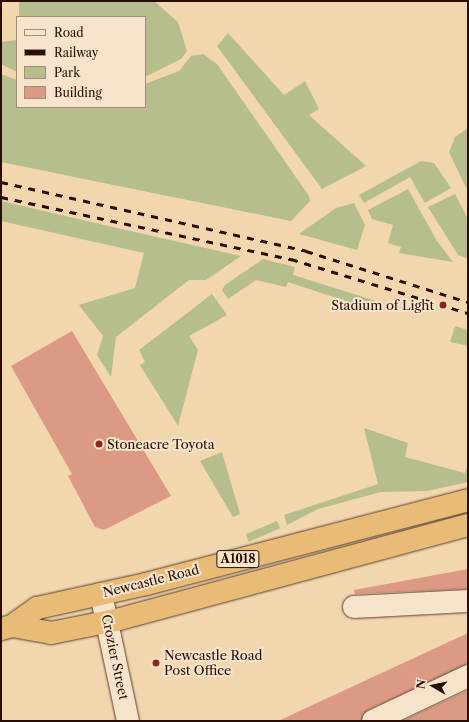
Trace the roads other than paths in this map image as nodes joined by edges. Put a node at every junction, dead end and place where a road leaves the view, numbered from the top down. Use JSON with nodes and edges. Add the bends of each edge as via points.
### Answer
{"nodes":[{"id":1,"x":468,"y":500,"type":"edge"},
{"id":2,"x":468,"y":525,"type":"edge"},
{"id":3,"x":101,"y":594,"type":"junction"},
{"id":4,"x":468,"y":601,"type":"edge"},
{"id":5,"x":354,"y":607,"type":"dead end"},
{"id":6,"x":108,"y":622,"type":"junction"},
{"id":7,"x":7,"y":628,"type":"edge"},
{"id":8,"x":468,"y":676,"type":"edge"},
{"id":9,"x":128,"y":721,"type":"edge"},
{"id":10,"x":373,"y":721,"type":"edge"}],
"edges":[{"from":1,"to":3,"type":"highway","name":"Newcastle Road","number":"A1018"},
{"from":2,"to":6,"type":"highway","number":"A1018"},
{"from":3,"to":6,"type":"street","name":"Crozier Street"},
{"from":3,"to":7,"type":"highway","name":"Newcastle Road","number":"A1018","via":[[37,608]]},
{"from":4,"to":5,"type":"street"},
{"from":6,"to":7,"type":"highway","number":"A1018","via":[[51,633]]},
{"from":6,"to":9,"type":"street","name":"Crozier Street"},
{"from":8,"to":10,"type":"street"}]}
